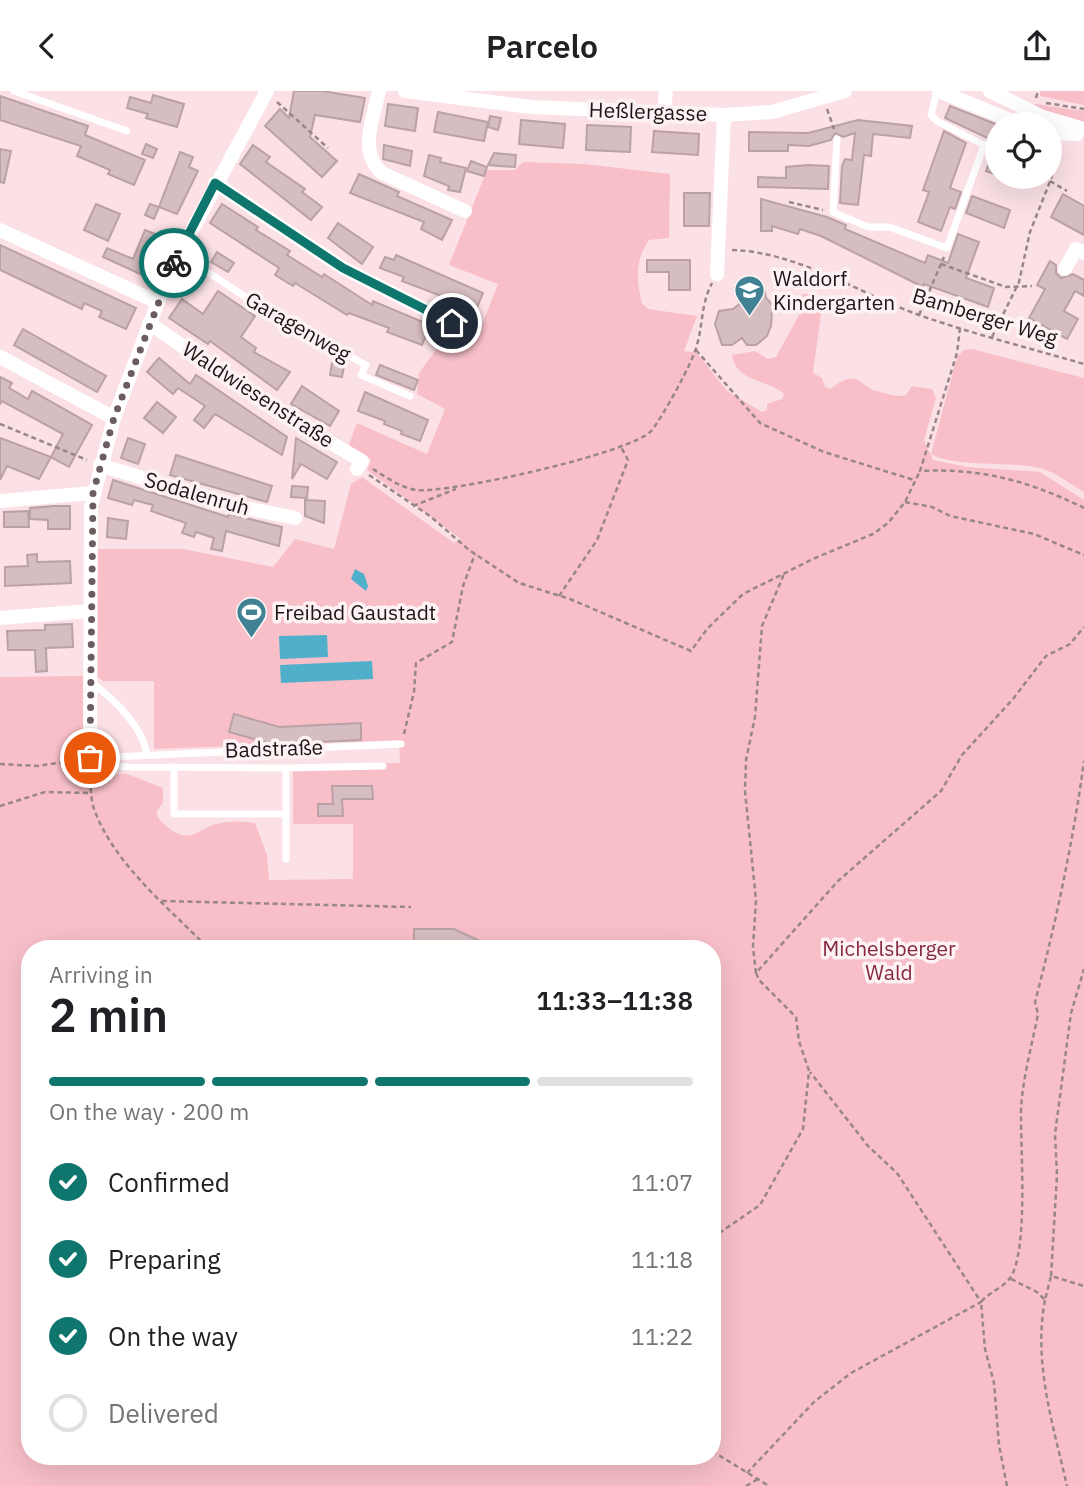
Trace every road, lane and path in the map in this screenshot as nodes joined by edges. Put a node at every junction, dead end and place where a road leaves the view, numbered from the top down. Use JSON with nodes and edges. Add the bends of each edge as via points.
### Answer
{"nodes":[{"id":1,"x":14,"y":91,"type":"edge"},
{"id":2,"x":379,"y":91,"type":"edge"},
{"id":3,"x":405,"y":91,"type":"edge"},
{"id":4,"x":666,"y":91,"type":"edge"},
{"id":5,"x":845,"y":91,"type":"edge"},
{"id":6,"x":938,"y":91,"type":"edge"},
{"id":7,"x":990,"y":91,"type":"edge"},
{"id":8,"x":1038,"y":91,"type":"edge"},
{"id":9,"x":267,"y":92,"type":"edge"},
{"id":10,"x":1035,"y":101,"type":"dead end"},
{"id":11,"x":828,"y":111,"type":"dead end"},
{"id":12,"x":664,"y":112,"type":"junction"},
{"id":13,"x":990,"y":112,"type":"edge"},
{"id":14,"x":724,"y":115,"type":"junction"},
{"id":15,"x":833,"y":126,"type":"dead end"},
{"id":16,"x":1084,"y":129,"type":"edge"},
{"id":17,"x":127,"y":131,"type":"dead end"},
{"id":18,"x":1062,"y":133,"type":"edge"},
{"id":19,"x":1084,"y":134,"type":"edge"},
{"id":20,"x":837,"y":139,"type":"dead end"},
{"id":21,"x":328,"y":148,"type":"dead end"},
{"id":22,"x":215,"y":183,"type":"junction"},
{"id":23,"x":1062,"y":188,"type":"edge"},
{"id":24,"x":1047,"y":189,"type":"edge"},
{"id":25,"x":1067,"y":191,"type":"dead end"},
{"id":26,"x":789,"y":202,"type":"dead end"},
{"id":27,"x":465,"y":211,"type":"dead end"},
{"id":28,"x":833,"y":212,"type":"junction"},
{"id":29,"x":0,"y":230,"type":"edge"},
{"id":30,"x":947,"y":248,"type":"junction"},
{"id":31,"x":718,"y":250,"type":"junction"},
{"id":32,"x":178,"y":253,"type":"junction"},
{"id":33,"x":1084,"y":253,"type":"edge"},
{"id":34,"x":941,"y":264,"type":"junction"},
{"id":35,"x":1065,"y":269,"type":"dead end"},
{"id":36,"x":717,"y":274,"type":"joint"},
{"id":37,"x":1032,"y":286,"type":"dead end"},
{"id":38,"x":1017,"y":287,"type":"junction"},
{"id":39,"x":157,"y":302,"type":"junction"},
{"id":40,"x":919,"y":315,"type":"junction"},
{"id":41,"x":149,"y":323,"type":"junction"},
{"id":42,"x":452,"y":323,"type":"dead end"},
{"id":43,"x":960,"y":328,"type":"junction"},
{"id":44,"x":992,"y":337,"type":"junction"},
{"id":45,"x":696,"y":350,"type":"junction"},
{"id":46,"x":0,"y":357,"type":"edge"},
{"id":47,"x":1084,"y":364,"type":"edge"},
{"id":48,"x":410,"y":396,"type":"dead end"},
{"id":49,"x":114,"y":418,"type":"junction"},
{"id":50,"x":0,"y":424,"type":"edge"},
{"id":51,"x":621,"y":447,"type":"junction"},
{"id":52,"x":100,"y":465,"type":"junction"},
{"id":53,"x":359,"y":465,"type":"junction"},
{"id":54,"x":920,"y":471,"type":"junction"},
{"id":55,"x":916,"y":480,"type":"junction"},
{"id":56,"x":463,"y":486,"type":"junction"},
{"id":57,"x":93,"y":493,"type":"junction"},
{"id":58,"x":0,"y":501,"type":"edge"},
{"id":59,"x":905,"y":502,"type":"junction"},
{"id":60,"x":413,"y":506,"type":"junction"},
{"id":61,"x":1084,"y":508,"type":"edge"},
{"id":62,"x":295,"y":518,"type":"dead end"},
{"id":63,"x":475,"y":554,"type":"junction"},
{"id":64,"x":1084,"y":555,"type":"edge"},
{"id":65,"x":784,"y":573,"type":"junction"},
{"id":66,"x":559,"y":596,"type":"junction"},
{"id":67,"x":90,"y":611,"type":"junction"},
{"id":68,"x":0,"y":618,"type":"edge"},
{"id":69,"x":1084,"y":627,"type":"edge"},
{"id":70,"x":90,"y":680,"type":"junction"},
{"id":71,"x":401,"y":744,"type":"joint"},
{"id":72,"x":148,"y":754,"type":"junction"},
{"id":73,"x":90,"y":760,"type":"junction"},
{"id":74,"x":1084,"y":761,"type":"edge"},
{"id":75,"x":0,"y":764,"type":"edge"},
{"id":76,"x":383,"y":766,"type":"dead end"},
{"id":77,"x":174,"y":767,"type":"junction"},
{"id":78,"x":286,"y":768,"type":"junction"},
{"id":79,"x":91,"y":793,"type":"junction"},
{"id":80,"x":0,"y":806,"type":"edge"},
{"id":81,"x":286,"y":814,"type":"junction"},
{"id":82,"x":286,"y":859,"type":"dead end"},
{"id":83,"x":162,"y":901,"type":"junction"},
{"id":84,"x":411,"y":907,"type":"dead end"},
{"id":85,"x":200,"y":940,"type":"edge"},
{"id":86,"x":1084,"y":969,"type":"edge"},
{"id":87,"x":756,"y":973,"type":"junction"},
{"id":88,"x":809,"y":1071,"type":"junction"},
{"id":89,"x":721,"y":1232,"type":"edge"},
{"id":90,"x":1051,"y":1276,"type":"junction"},
{"id":91,"x":1010,"y":1279,"type":"junction"},
{"id":92,"x":1084,"y":1286,"type":"edge"},
{"id":93,"x":1045,"y":1300,"type":"junction"},
{"id":94,"x":981,"y":1302,"type":"junction"},
{"id":95,"x":721,"y":1457,"type":"edge"},
{"id":96,"x":747,"y":1473,"type":"junction"},
{"id":97,"x":758,"y":1479,"type":"junction"},
{"id":98,"x":746,"y":1486,"type":"edge"},
{"id":99,"x":769,"y":1486,"type":"edge"},
{"id":100,"x":1007,"y":1486,"type":"edge"},
{"id":101,"x":1067,"y":1486,"type":"edge"}],
"edges":[{"from":1,"to":17,"type":"lane"},
{"from":2,"to":27,"type":"street","via":[[368,148],[373,165]]},
{"from":3,"to":12,"type":"street","name":"Heßlergasse","via":[[531,107]]},
{"from":4,"to":12,"type":"street"},
{"from":5,"to":14,"type":"street","name":"Heßlergasse","via":[[772,112]]},
{"from":6,"to":13,"type":"street"},
{"from":6,"to":30,"type":"lane","via":[[931,115],[984,145]]},
{"from":7,"to":16,"type":"street","via":[[1043,117]]},
{"from":8,"to":10,"type":"path"},
{"from":9,"to":21,"type":"path"},
{"from":9,"to":22,"type":"street"},
{"from":11,"to":15,"type":"path"},
{"from":12,"to":14,"type":"street","name":"Heßlergasse"},
{"from":14,"to":31,"type":"street"},
{"from":18,"to":19,"type":"street"},
{"from":20,"to":28,"type":"lane"},
{"from":22,"to":32,"type":"street"},
{"from":22,"to":42,"type":"street","via":[[343,268]]},
{"from":23,"to":25,"type":"path"},
{"from":24,"to":38,"type":"path","via":[[1030,232]]},
{"from":26,"to":28,"type":"path"},
{"from":28,"to":30,"type":"lane","via":[[868,227],[889,227]]},
{"from":29,"to":39,"type":"street"},
{"from":30,"to":34,"type":"path"},
{"from":31,"to":36,"type":"street"},
{"from":31,"to":40,"type":"path","name":"Bamberger Weg","via":[[762,254],[800,265]]},
{"from":32,"to":39,"type":"street"},
{"from":32,"to":48,"type":"lane","name":"Garagenweg","via":[[274,316],[366,365],[361,375]]},
{"from":33,"to":35,"type":"street","via":[[1076,249]]},
{"from":34,"to":38,"type":"path"},
{"from":34,"to":40,"type":"path"},
{"from":36,"to":45,"type":"path","via":[[703,308]]},
{"from":37,"to":38,"type":"path"},
{"from":38,"to":44,"type":"path"},
{"from":39,"to":41,"type":"street"},
{"from":40,"to":43,"type":"path","name":"Bamberger Weg"},
{"from":41,"to":49,"type":"street"},
{"from":41,"to":53,"type":"street","name":"Waldwiesenstraße"},
{"from":43,"to":44,"type":"path","name":"Bamberger Weg"},
{"from":43,"to":54,"type":"path","via":[[957,353]]},
{"from":44,"to":47,"type":"path","name":"Bamberger Weg"},
{"from":45,"to":51,"type":"path","via":[[652,432]]},
{"from":45,"to":55,"type":"path","via":[[760,423],[824,452]]},
{"from":46,"to":49,"type":"street"},
{"from":49,"to":52,"type":"street"},
{"from":50,"to":52,"type":"path"},
{"from":51,"to":56,"type":"path"},
{"from":51,"to":66,"type":"path","via":[[628,460],[597,540]]},
{"from":52,"to":57,"type":"street"},
{"from":52,"to":62,"type":"street","name":"Sodalenruh","via":[[231,505]]},
{"from":53,"to":56,"type":"path","via":[[415,490]]},
{"from":53,"to":60,"type":"path"},
{"from":54,"to":55,"type":"path"},
{"from":54,"to":61,"type":"path","via":[[1006,476]]},
{"from":55,"to":59,"type":"path"},
{"from":56,"to":60,"type":"path"},
{"from":57,"to":58,"type":"street"},
{"from":57,"to":67,"type":"street"},
{"from":59,"to":64,"type":"path","via":[[1034,534]]},
{"from":59,"to":65,"type":"path","via":[[873,534]]},
{"from":60,"to":63,"type":"path"},
{"from":63,"to":66,"type":"path","via":[[519,583]]},
{"from":63,"to":71,"type":"path","via":[[463,586],[452,642],[416,663]]},
{"from":65,"to":66,"type":"path","via":[[743,594],[691,650]]},
{"from":65,"to":87,"type":"path","via":[[762,626],[755,717],[746,760]]},
{"from":67,"to":68,"type":"street"},
{"from":67,"to":70,"type":"street"},
{"from":69,"to":87,"type":"path","via":[[1070,644],[1046,656],[962,755],[941,791],[838,881]]},
{"from":70,"to":72,"type":"lane","via":[[128,717]]},
{"from":70,"to":73,"type":"street"},
{"from":71,"to":72,"type":"lane","name":"Badstraße"},
{"from":72,"to":73,"type":"lane","name":"Badstraße"},
{"from":73,"to":75,"type":"path","via":[[38,766]]},
{"from":73,"to":77,"type":"lane"},
{"from":73,"to":79,"type":"path"},
{"from":74,"to":91,"type":"path","via":[[1076,827],[1035,1002],[1038,1014],[1021,1118],[1019,1256]]},
{"from":76,"to":78,"type":"lane"},
{"from":77,"to":78,"type":"lane"},
{"from":77,"to":81,"type":"lane","via":[[174,814]]},
{"from":78,"to":81,"type":"lane"},
{"from":79,"to":80,"type":"path","via":[[45,792]]},
{"from":79,"to":83,"type":"path","via":[[106,835]]},
{"from":81,"to":82,"type":"lane"},
{"from":83,"to":84,"type":"path"},
{"from":83,"to":85,"type":"path"},
{"from":86,"to":90,"type":"path","via":[[1071,1013],[1055,1133]]},
{"from":87,"to":88,"type":"path","via":[[795,1013]]},
{"from":88,"to":89,"type":"path","via":[[803,1129],[760,1205]]},
{"from":88,"to":94,"type":"path","via":[[868,1146],[897,1173]]},
{"from":90,"to":92,"type":"path"},
{"from":90,"to":93,"type":"path"},
{"from":91,"to":93,"type":"path"},
{"from":91,"to":94,"type":"path"},
{"from":93,"to":101,"type":"path","via":[[1039,1331],[1043,1378]]},
{"from":94,"to":96,"type":"path","via":[[851,1373],[814,1402]]},
{"from":94,"to":100,"type":"path"},
{"from":95,"to":96,"type":"path"},
{"from":96,"to":97,"type":"path"},
{"from":97,"to":98,"type":"path"},
{"from":97,"to":99,"type":"path"}]}
